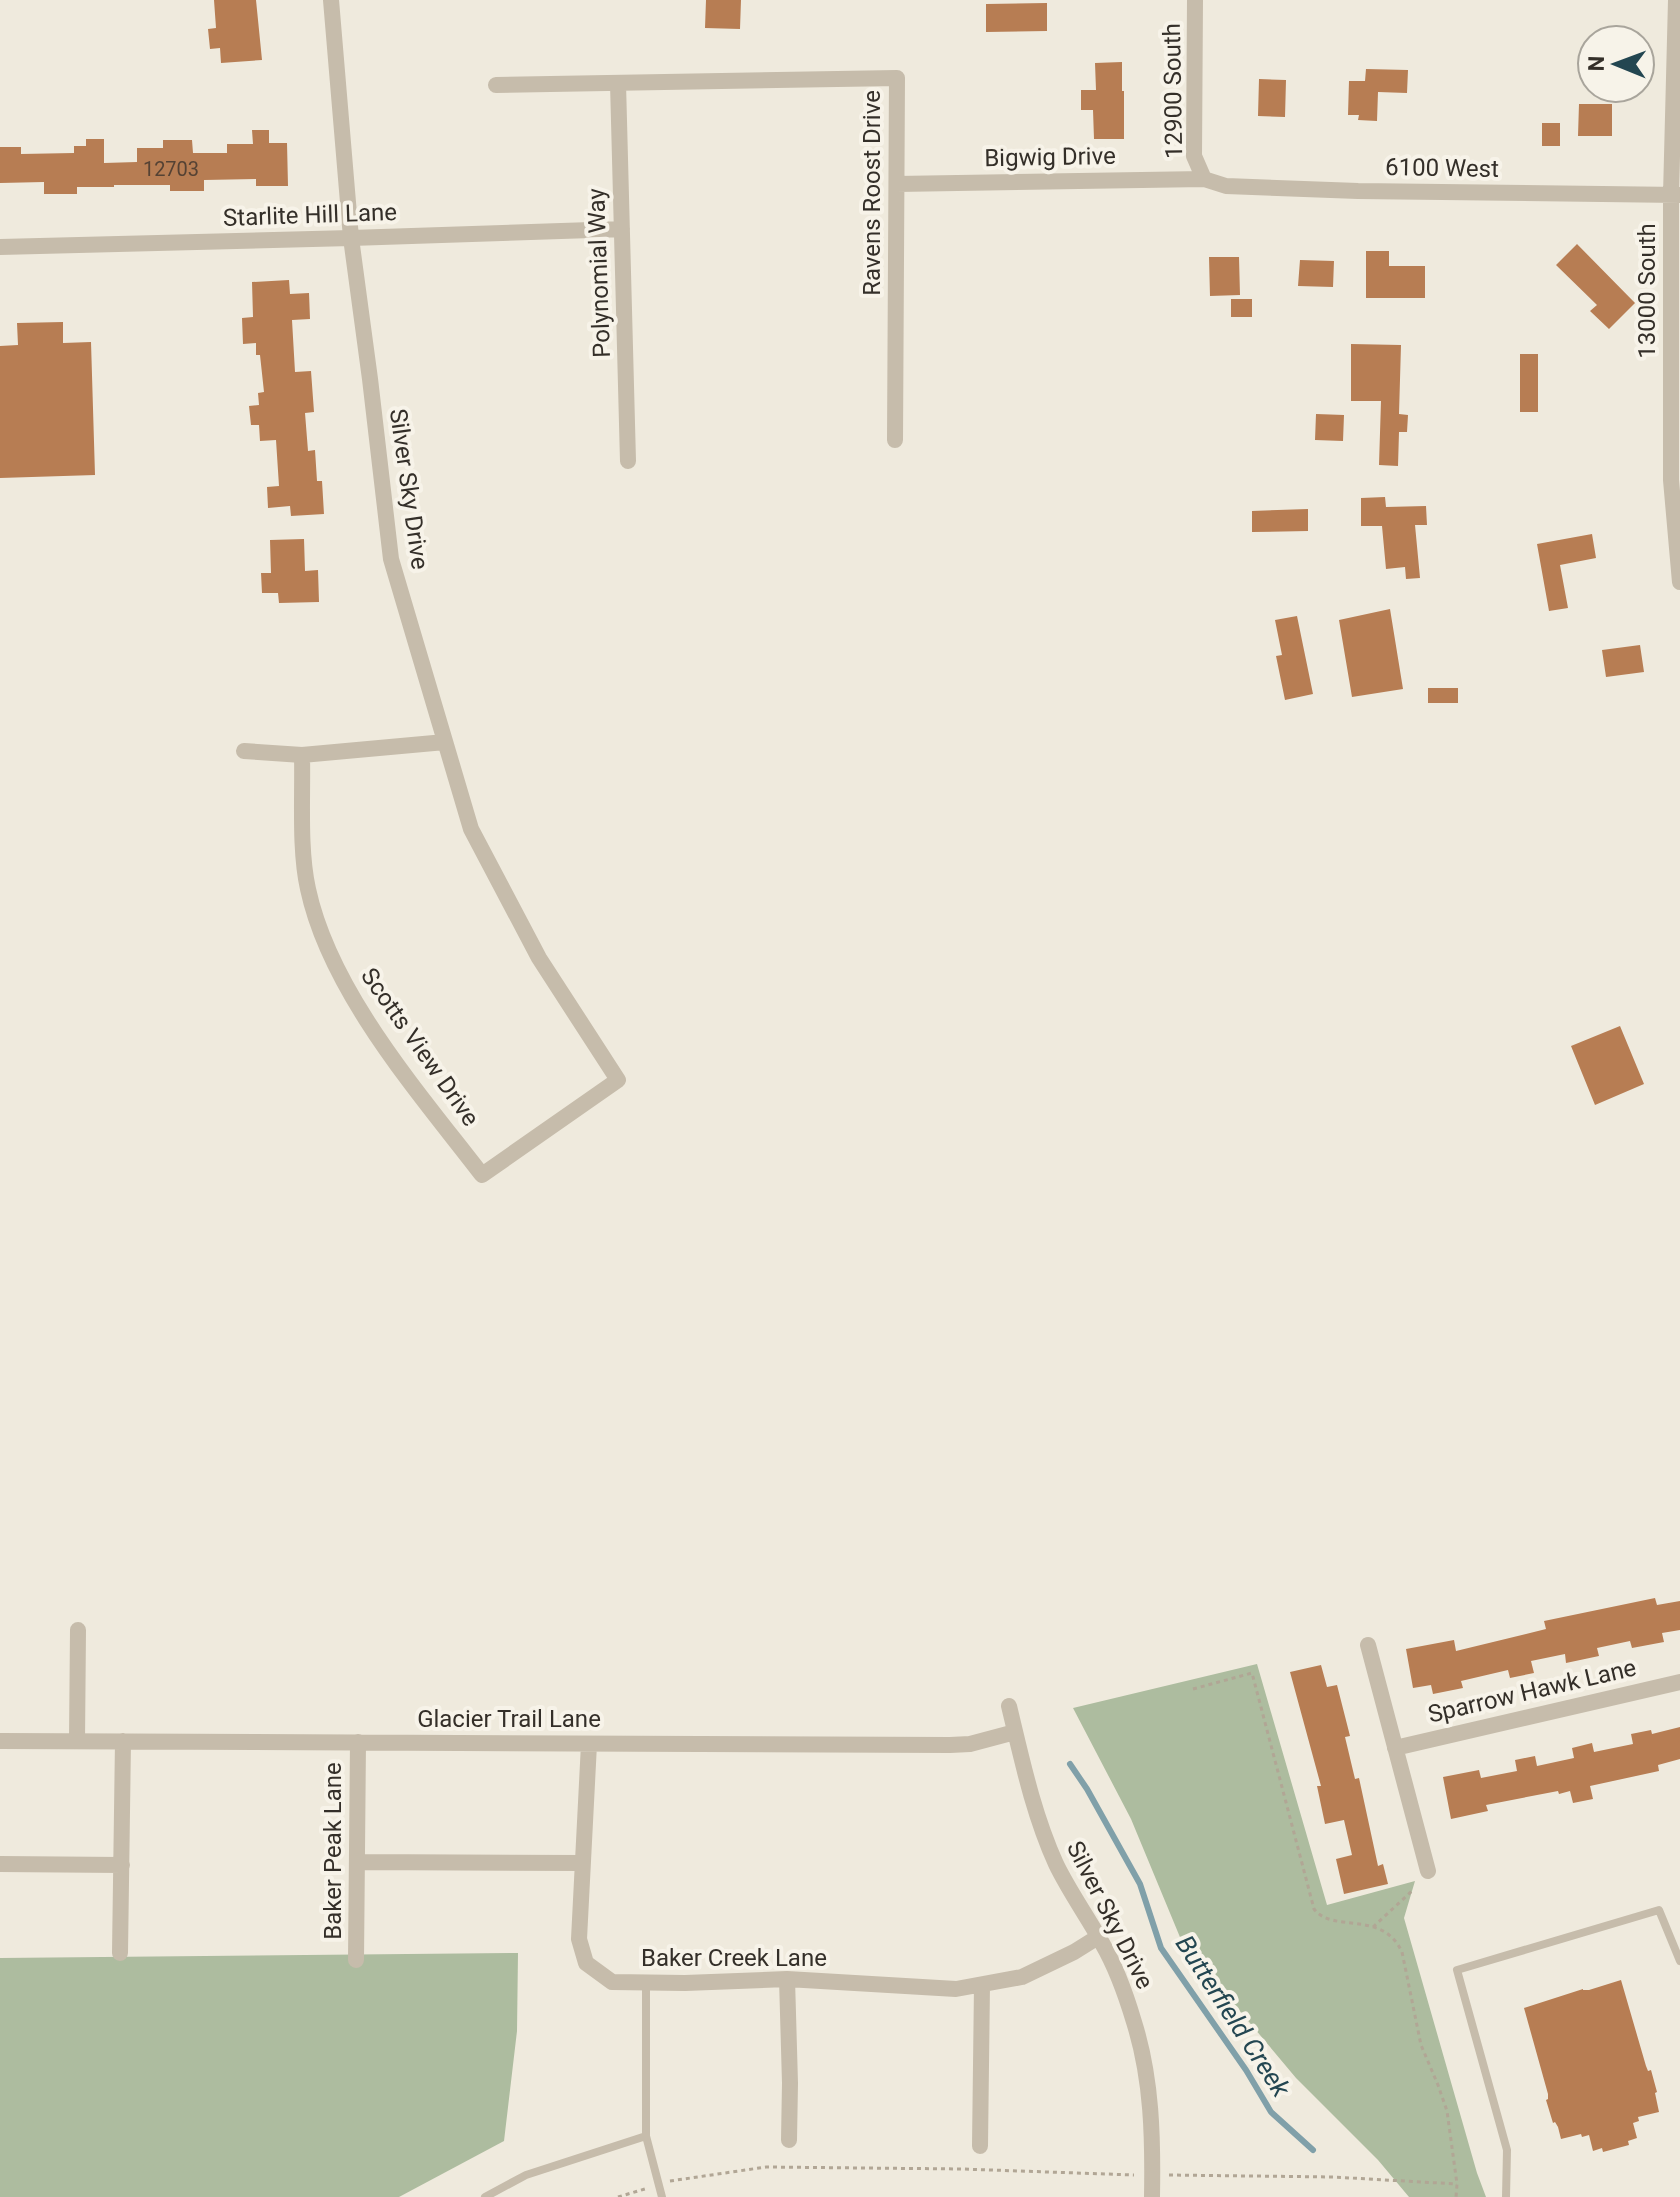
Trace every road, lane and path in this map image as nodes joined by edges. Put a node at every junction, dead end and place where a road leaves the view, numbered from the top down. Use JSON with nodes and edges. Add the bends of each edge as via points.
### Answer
{"nodes":[{"id":1,"x":331,"y":0,"type":"edge"},
{"id":2,"x":1195,"y":0,"type":"edge"},
{"id":3,"x":1676,"y":0,"type":"edge"},
{"id":4,"x":618,"y":83,"type":"junction"},
{"id":5,"x":496,"y":85,"type":"dead end"},
{"id":6,"x":1204,"y":179,"type":"junction"},
{"id":7,"x":897,"y":184,"type":"junction"},
{"id":8,"x":1675,"y":195,"type":"edge"},
{"id":9,"x":622,"y":229,"type":"junction"},
{"id":10,"x":351,"y":238,"type":"junction"},
{"id":11,"x":0,"y":247,"type":"edge"},
{"id":12,"x":895,"y":440,"type":"dead end"},
{"id":13,"x":628,"y":461,"type":"dead end"},
{"id":14,"x":1680,"y":582,"type":"edge"},
{"id":15,"x":445,"y":742,"type":"junction"},
{"id":16,"x":244,"y":751,"type":"dead end"},
{"id":17,"x":302,"y":755,"type":"junction"},
{"id":18,"x":482,"y":1175,"type":"joint"},
{"id":19,"x":78,"y":1630,"type":"dead end"},
{"id":20,"x":1368,"y":1645,"type":"dead end"},
{"id":21,"x":1680,"y":1682,"type":"edge"},
{"id":22,"x":1193,"y":1689,"type":"dead end"},
{"id":23,"x":1009,"y":1706,"type":"dead end"},
{"id":24,"x":1015,"y":1732,"type":"junction"},
{"id":25,"x":0,"y":1741,"type":"edge"},
{"id":26,"x":77,"y":1741,"type":"junction"},
{"id":27,"x":123,"y":1741,"type":"junction"},
{"id":28,"x":358,"y":1742,"type":"junction"},
{"id":29,"x":589,"y":1744,"type":"junction"},
{"id":30,"x":1395,"y":1748,"type":"junction"},
{"id":31,"x":357,"y":1862,"type":"junction"},
{"id":32,"x":582,"y":1863,"type":"junction"},
{"id":33,"x":0,"y":1864,"type":"edge"},
{"id":34,"x":122,"y":1865,"type":"junction"},
{"id":35,"x":1428,"y":1871,"type":"dead end"},
{"id":36,"x":1413,"y":1890,"type":"dead end"},
{"id":37,"x":1373,"y":1927,"type":"junction"},
{"id":38,"x":1098,"y":1937,"type":"junction"},
{"id":39,"x":120,"y":1953,"type":"dead end"},
{"id":40,"x":356,"y":1960,"type":"dead end"},
{"id":41,"x":1680,"y":1961,"type":"edge"},
{"id":42,"x":787,"y":1979,"type":"junction"},
{"id":43,"x":646,"y":1983,"type":"junction"},
{"id":44,"x":982,"y":1985,"type":"junction"},
{"id":45,"x":646,"y":2136,"type":"junction"},
{"id":46,"x":789,"y":2140,"type":"dead end"},
{"id":47,"x":980,"y":2146,"type":"dead end"},
{"id":48,"x":1152,"y":2175,"type":"junction"},
{"id":49,"x":659,"y":2184,"type":"junction"},
{"id":50,"x":1457,"y":2184,"type":"junction"},
{"id":51,"x":485,"y":2197,"type":"edge"},
{"id":52,"x":618,"y":2197,"type":"edge"},
{"id":53,"x":662,"y":2197,"type":"edge"},
{"id":54,"x":1152,"y":2197,"type":"edge"},
{"id":55,"x":1456,"y":2197,"type":"edge"},
{"id":56,"x":1506,"y":2197,"type":"edge"}],
"edges":[{"from":1,"to":10,"type":"street","name":"Silver Sky Drive"},
{"from":2,"to":6,"type":"street","name":"12900 South","via":[[1194,156]]},
{"from":3,"to":8,"type":"street","name":"13000 South"},
{"from":4,"to":5,"type":"street"},
{"from":4,"to":7,"type":"street","name":"Ravens Roost Drive","via":[[897,78]]},
{"from":4,"to":9,"type":"street","name":"Polynomial Way"},
{"from":6,"to":7,"type":"street","name":"Bigwig Drive"},
{"from":6,"to":8,"type":"street","name":"6100 West","via":[[1226,186],[1358,191]]},
{"from":7,"to":12,"type":"street","name":"Ravens Roost Drive"},
{"from":8,"to":14,"type":"street","name":"13000 South","via":[[1671,480]]},
{"from":9,"to":10,"type":"street","name":"Starlite Hill Lane"},
{"from":9,"to":13,"type":"street","name":"Polynomial Way"},
{"from":10,"to":11,"type":"street","name":"Starlite Hill Lane"},
{"from":10,"to":15,"type":"street","name":"Silver Sky Drive","via":[[391,559]]},
{"from":15,"to":17,"type":"street"},
{"from":15,"to":18,"type":"street","name":"Silver Sky Drive","via":[[471,829],[539,958],[618,1080]]},
{"from":16,"to":17,"type":"street"},
{"from":17,"to":18,"type":"street","name":"Scotts View Drive","via":[[307,888],[322,938],[393,1059]]},
{"from":19,"to":26,"type":"street"},
{"from":20,"to":30,"type":"street"},
{"from":21,"to":30,"type":"street","name":"Sparrow Hawk Lane"},
{"from":22,"to":37,"type":"path","via":[[1252,1673],[1312,1905],[1327,1918]]},
{"from":23,"to":24,"type":"street","name":"Silver Sky Drive"},
{"from":24,"to":29,"type":"street","name":"Glacier Trail Lane","via":[[950,1745]]},
{"from":24,"to":38,"type":"street","name":"Silver Sky Drive","via":[[1048,1844]]},
{"from":25,"to":26,"type":"street","name":"Glacier Trail Lane"},
{"from":26,"to":27,"type":"street","name":"Glacier Trail Lane"},
{"from":27,"to":28,"type":"street","name":"Glacier Trail Lane"},
{"from":27,"to":34,"type":"street"},
{"from":28,"to":29,"type":"street","name":"Glacier Trail Lane"},
{"from":28,"to":31,"type":"street","name":"Baker Peak Lane"},
{"from":29,"to":32,"type":"street","name":"Baker Creek Lane"},
{"from":30,"to":35,"type":"street"},
{"from":31,"to":32,"type":"street"},
{"from":31,"to":40,"type":"street","name":"Baker Peak Lane"},
{"from":32,"to":43,"type":"street","name":"Baker Creek Lane","via":[[579,1939],[586,1963],[612,1982]]},
{"from":33,"to":34,"type":"street"},
{"from":34,"to":39,"type":"street"},
{"from":36,"to":37,"type":"path"},
{"from":37,"to":50,"type":"path","via":[[1392,1935],[1402,1952],[1421,2045],[1447,2111]]},
{"from":38,"to":44,"type":"street","name":"Baker Creek Lane","via":[[1022,1977]]},
{"from":38,"to":48,"type":"street","name":"Silver Sky Drive","via":[[1125,1992],[1139,2040],[1151,2108]]},
{"from":41,"to":56,"type":"lane","via":[[1659,1910],[1457,1970],[1507,2150]]},
{"from":42,"to":43,"type":"street","name":"Baker Creek Lane"},
{"from":42,"to":44,"type":"street","name":"Baker Creek Lane","via":[[956,1989]]},
{"from":42,"to":46,"type":"street"},
{"from":43,"to":45,"type":"lane"},
{"from":44,"to":47,"type":"street"},
{"from":45,"to":49,"type":"lane"},
{"from":45,"to":51,"type":"lane","via":[[526,2175]]},
{"from":48,"to":49,"type":"path","via":[[766,2167]]},
{"from":48,"to":50,"type":"path"},
{"from":48,"to":54,"type":"street","name":"Silver Sky Drive"},
{"from":49,"to":52,"type":"path"},
{"from":49,"to":53,"type":"lane"},
{"from":50,"to":55,"type":"path"}]}
